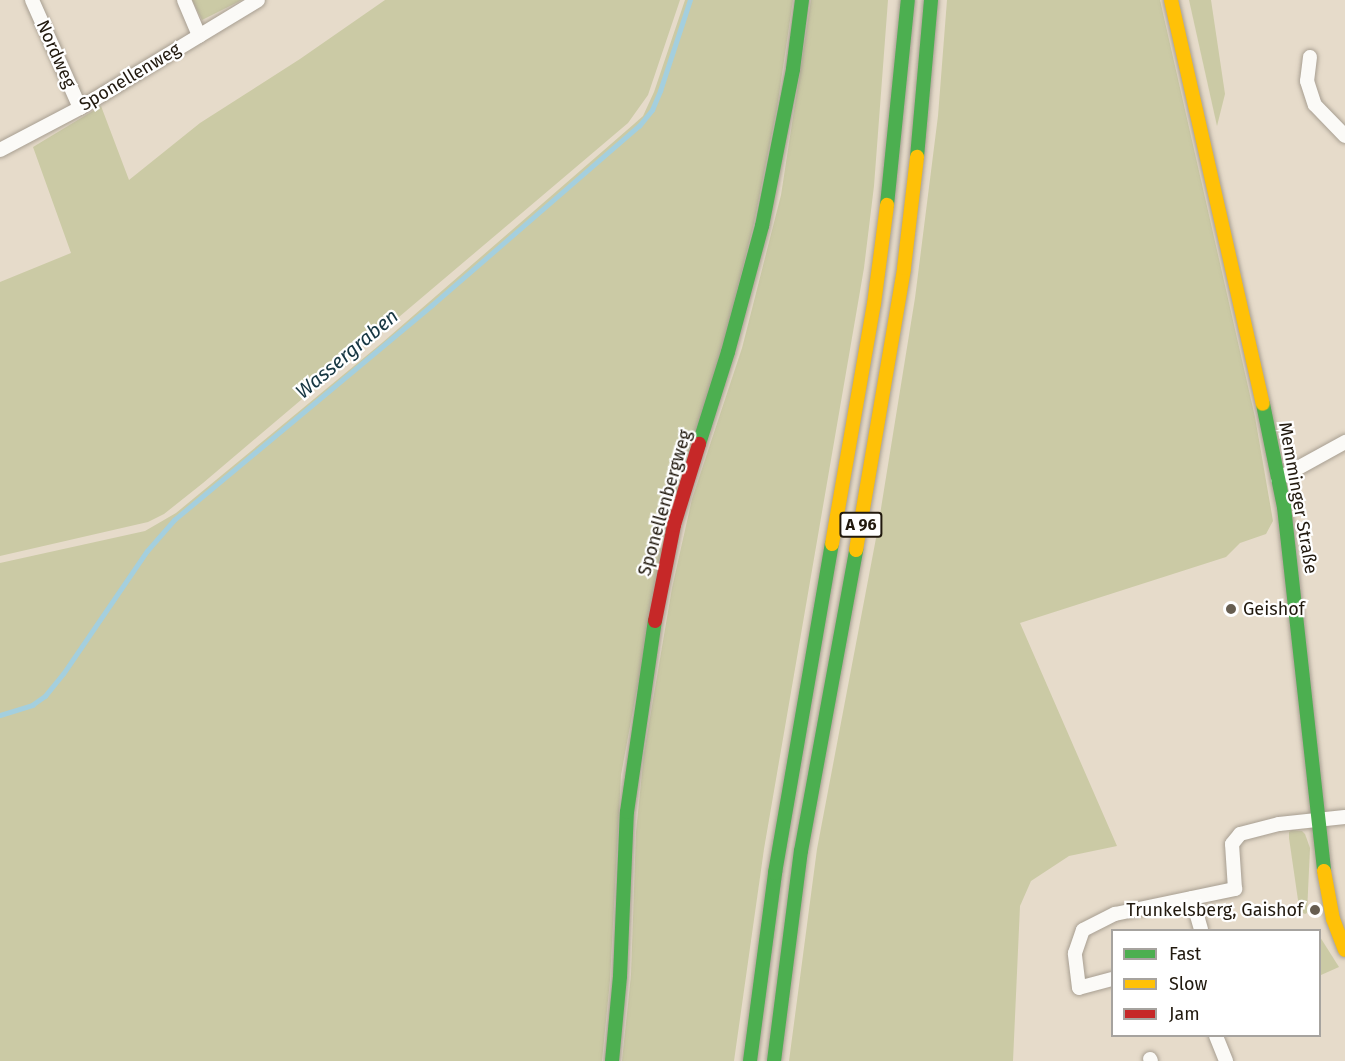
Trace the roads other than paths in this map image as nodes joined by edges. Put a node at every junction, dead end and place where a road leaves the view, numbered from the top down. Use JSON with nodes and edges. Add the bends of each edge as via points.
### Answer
{"nodes":[{"id":1,"x":32,"y":0,"type":"edge"},
{"id":2,"x":184,"y":0,"type":"edge"},
{"id":3,"x":258,"y":0,"type":"edge"},
{"id":4,"x":802,"y":0,"type":"edge"},
{"id":5,"x":908,"y":0,"type":"edge"},
{"id":6,"x":931,"y":0,"type":"edge"},
{"id":7,"x":1171,"y":0,"type":"edge"},
{"id":8,"x":199,"y":36,"type":"junction"},
{"id":9,"x":1310,"y":57,"type":"dead end"},
{"id":10,"x":80,"y":108,"type":"junction"},
{"id":11,"x":1345,"y":136,"type":"edge"},
{"id":12,"x":0,"y":150,"type":"edge"},
{"id":13,"x":1345,"y":442,"type":"edge"},
{"id":14,"x":1278,"y":479,"type":"junction"},
{"id":15,"x":1345,"y":817,"type":"edge"},
{"id":16,"x":1318,"y":819,"type":"junction"},
{"id":17,"x":1192,"y":898,"type":"junction"},
{"id":18,"x":1201,"y":929,"type":"edge"},
{"id":19,"x":1345,"y":950,"type":"edge"},
{"id":20,"x":1111,"y":980,"type":"edge"},
{"id":21,"x":1217,"y":1037,"type":"edge"},
{"id":22,"x":612,"y":1061,"type":"edge"},
{"id":23,"x":750,"y":1061,"type":"edge"},
{"id":24,"x":774,"y":1061,"type":"edge"},
{"id":25,"x":1226,"y":1061,"type":"edge"}],
"edges":[{"from":1,"to":10,"type":"street","name":"Nordweg"},
{"from":2,"to":8,"type":"street"},
{"from":3,"to":8,"type":"street","name":"Sponellenweg"},
{"from":4,"to":22,"type":"main road","name":"Sponellenbergweg","via":[[791,80],[762,226],[674,525],[658,601],[627,812]]},
{"from":5,"to":23,"type":"main road","number":"A 96","via":[[876,293],[784,814]]},
{"from":6,"to":24,"type":"main road","number":"A 96","via":[[904,268],[801,851]]},
{"from":7,"to":14,"type":"main road","name":"Memminger Straße"},
{"from":8,"to":10,"type":"street","name":"Sponellenweg"},
{"from":9,"to":11,"type":"street","via":[[1307,81],[1311,95],[1323,115]]},
{"from":10,"to":12,"type":"street","name":"Sponellenweg"},
{"from":13,"to":14,"type":"street"},
{"from":14,"to":16,"type":"main road","name":"Memminger Straße","via":[[1294,579]]},
{"from":15,"to":16,"type":"street"},
{"from":16,"to":17,"type":"street","via":[[1240,834],[1232,844],[1235,889]]},
{"from":16,"to":19,"type":"main road","name":"Memminger Straße","via":[[1329,900]]},
{"from":17,"to":18,"type":"street"},
{"from":17,"to":20,"type":"street","via":[[1115,914],[1083,930],[1075,953],[1079,988]]},
{"from":21,"to":25,"type":"street"}]}
